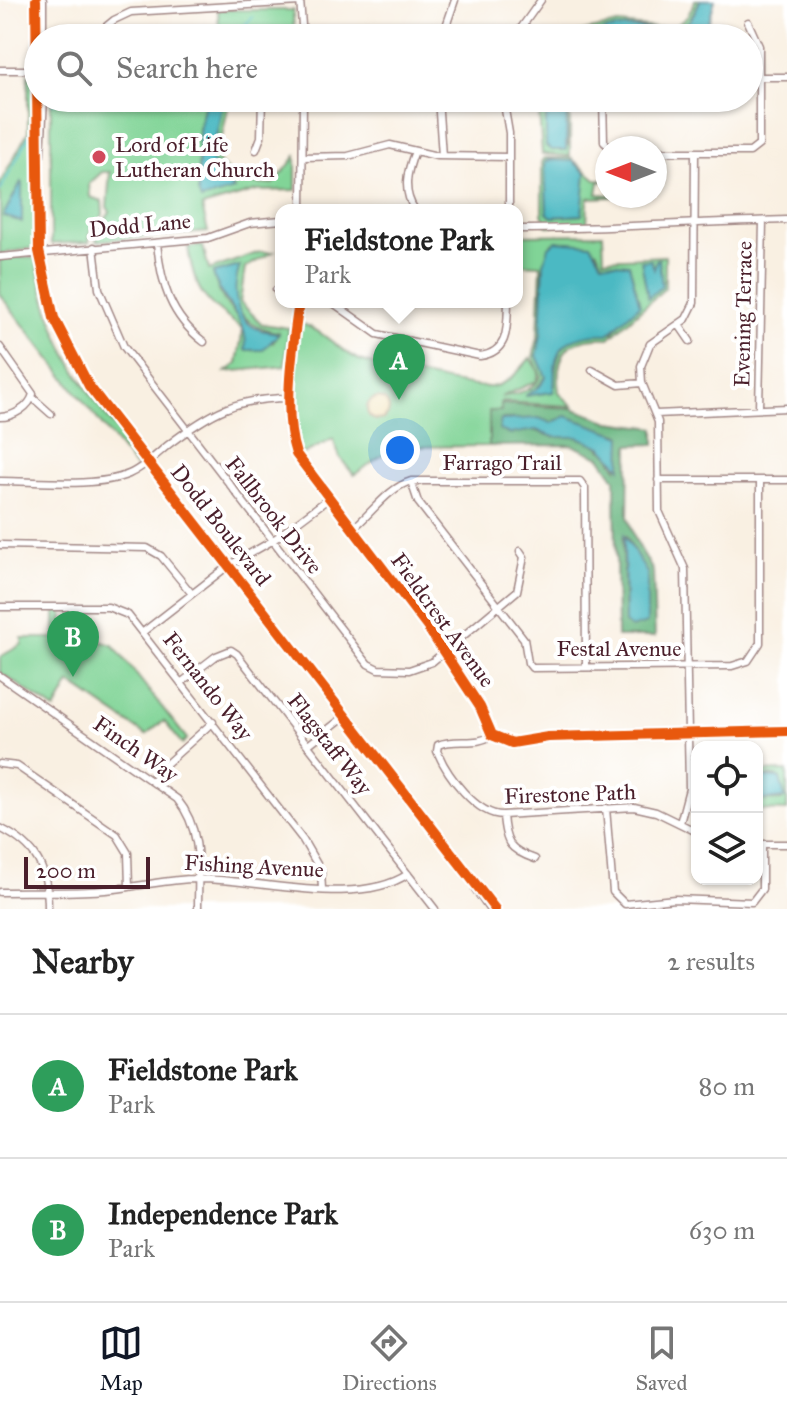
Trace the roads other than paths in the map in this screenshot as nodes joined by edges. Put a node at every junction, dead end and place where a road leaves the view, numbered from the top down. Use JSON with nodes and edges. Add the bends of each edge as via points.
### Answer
{"nodes":[{"id":1,"x":36,"y":0,"type":"edge"},
{"id":2,"x":43,"y":0,"type":"edge"},
{"id":3,"x":455,"y":0,"type":"edge"},
{"id":4,"x":541,"y":0,"type":"edge"},
{"id":5,"x":300,"y":1,"type":"edge"},
{"id":6,"x":36,"y":24,"type":"edge"},
{"id":7,"x":43,"y":24,"type":"edge"},
{"id":8,"x":109,"y":24,"type":"edge"},
{"id":9,"x":302,"y":24,"type":"edge"},
{"id":10,"x":447,"y":24,"type":"edge"},
{"id":11,"x":524,"y":24,"type":"edge"},
{"id":12,"x":0,"y":70,"type":"edge"},
{"id":13,"x":24,"y":70,"type":"edge"},
{"id":14,"x":763,"y":77,"type":"edge"},
{"id":15,"x":787,"y":77,"type":"edge"},
{"id":16,"x":38,"y":112,"type":"edge"},
{"id":17,"x":43,"y":112,"type":"edge"},
{"id":18,"x":262,"y":112,"type":"edge"},
{"id":19,"x":303,"y":112,"type":"edge"},
{"id":20,"x":441,"y":112,"type":"edge"},
{"id":21,"x":504,"y":112,"type":"edge"},
{"id":22,"x":603,"y":112,"type":"edge"},
{"id":23,"x":759,"y":112,"type":"edge"},
{"id":24,"x":603,"y":136,"type":"edge"},
{"id":25,"x":256,"y":150,"type":"dead end"},
{"id":26,"x":415,"y":151,"type":"junction"},
{"id":27,"x":667,"y":152,"type":"edge"},
{"id":28,"x":695,"y":152,"type":"junction"},
{"id":29,"x":442,"y":156,"type":"junction"},
{"id":30,"x":303,"y":157,"type":"junction"},
{"id":31,"x":509,"y":157,"type":"junction"},
{"id":32,"x":40,"y":163,"type":"junction"},
{"id":33,"x":302,"y":204,"type":"edge"},
{"id":34,"x":410,"y":204,"type":"edge"},
{"id":35,"x":509,"y":204,"type":"edge"},
{"id":36,"x":787,"y":220,"type":"edge"},
{"id":37,"x":275,"y":221,"type":"edge"},
{"id":38,"x":696,"y":221,"type":"junction"},
{"id":39,"x":763,"y":221,"type":"junction"},
{"id":40,"x":523,"y":229,"type":"edge"},
{"id":41,"x":157,"y":243,"type":"junction"},
{"id":42,"x":94,"y":247,"type":"junction"},
{"id":43,"x":39,"y":251,"type":"junction"},
{"id":44,"x":0,"y":257,"type":"edge"},
{"id":45,"x":298,"y":308,"type":"edge"},
{"id":46,"x":340,"y":308,"type":"edge"},
{"id":47,"x":507,"y":308,"type":"edge"},
{"id":48,"x":679,"y":325,"type":"junction"},
{"id":49,"x":690,"y":341,"type":"dead end"},
{"id":50,"x":204,"y":342,"type":"dead end"},
{"id":51,"x":0,"y":347,"type":"edge"},
{"id":52,"x":592,"y":370,"type":"dead end"},
{"id":53,"x":642,"y":383,"type":"junction"},
{"id":54,"x":33,"y":398,"type":"junction"},
{"id":55,"x":291,"y":398,"type":"junction"},
{"id":56,"x":759,"y":408,"type":"junction"},
{"id":57,"x":787,"y":408,"type":"edge"},
{"id":58,"x":51,"y":414,"type":"dead end"},
{"id":59,"x":656,"y":414,"type":"junction"},
{"id":60,"x":0,"y":417,"type":"edge"},
{"id":61,"x":187,"y":431,"type":"junction"},
{"id":62,"x":147,"y":461,"type":"junction"},
{"id":63,"x":658,"y":480,"type":"junction"},
{"id":64,"x":760,"y":480,"type":"junction"},
{"id":65,"x":787,"y":480,"type":"edge"},
{"id":66,"x":0,"y":481,"type":"edge"},
{"id":67,"x":411,"y":481,"type":"junction"},
{"id":68,"x":328,"y":499,"type":"junction"},
{"id":69,"x":351,"y":530,"type":"junction"},
{"id":70,"x":272,"y":541,"type":"junction"},
{"id":71,"x":0,"y":545,"type":"edge"},
{"id":72,"x":520,"y":551,"type":"dead end"},
{"id":73,"x":228,"y":566,"type":"junction"},
{"id":74,"x":192,"y":594,"type":"junction"},
{"id":75,"x":499,"y":606,"type":"junction"},
{"id":76,"x":0,"y":607,"type":"edge"},
{"id":77,"x":143,"y":632,"type":"junction"},
{"id":78,"x":444,"y":653,"type":"junction"},
{"id":79,"x":686,"y":666,"type":"junction"},
{"id":80,"x":586,"y":667,"type":"junction"},
{"id":81,"x":2,"y":678,"type":"edge"},
{"id":82,"x":182,"y":682,"type":"junction"},
{"id":83,"x":0,"y":687,"type":"edge"},
{"id":84,"x":345,"y":716,"type":"junction"},
{"id":85,"x":213,"y":722,"type":"junction"},
{"id":86,"x":787,"y":731,"type":"edge"},
{"id":87,"x":492,"y":735,"type":"junction"},
{"id":88,"x":686,"y":736,"type":"junction"},
{"id":89,"x":308,"y":745,"type":"junction"},
{"id":90,"x":0,"y":764,"type":"edge"},
{"id":91,"x":154,"y":781,"type":"junction"},
{"id":92,"x":606,"y":808,"type":"junction"},
{"id":93,"x":503,"y":815,"type":"junction"},
{"id":94,"x":680,"y":823,"type":"junction"},
{"id":95,"x":0,"y":828,"type":"edge"},
{"id":96,"x":691,"y":829,"type":"edge"},
{"id":97,"x":763,"y":844,"type":"edge"},
{"id":98,"x":787,"y":844,"type":"edge"},
{"id":99,"x":535,"y":859,"type":"dead end"},
{"id":100,"x":408,"y":874,"type":"junction"},
{"id":101,"x":198,"y":878,"type":"junction"},
{"id":102,"x":762,"y":885,"type":"edge"},
{"id":103,"x":129,"y":887,"type":"junction"},
{"id":104,"x":322,"y":889,"type":"junction"},
{"id":105,"x":48,"y":891,"type":"junction"},
{"id":106,"x":0,"y":892,"type":"edge"},
{"id":107,"x":48,"y":909,"type":"edge"},
{"id":108,"x":198,"y":909,"type":"edge"},
{"id":109,"x":435,"y":909,"type":"edge"},
{"id":110,"x":492,"y":909,"type":"edge"}],
"edges":[{"from":1,"to":6,"type":"street","name":"Dodd Boulevard"},
{"from":2,"to":7,"type":"street"},
{"from":3,"to":10,"type":"street"},
{"from":4,"to":11,"type":"street"},
{"from":5,"to":8,"type":"street","via":[[131,12]]},
{"from":5,"to":9,"type":"street"},
{"from":12,"to":13,"type":"street"},
{"from":14,"to":15,"type":"street"},
{"from":16,"to":32,"type":"street","name":"Dodd Boulevard"},
{"from":17,"to":32,"type":"street","name":"Dodd Boulevard"},
{"from":18,"to":25,"type":"street"},
{"from":19,"to":30,"type":"street"},
{"from":20,"to":29,"type":"street"},
{"from":21,"to":31,"type":"street"},
{"from":22,"to":24,"type":"street"},
{"from":23,"to":28,"type":"street","via":[[759,145],[750,152]]},
{"from":26,"to":29,"type":"street"},
{"from":26,"to":30,"type":"street","via":[[390,145],[348,156]]},
{"from":26,"to":34,"type":"street","via":[[407,182]]},
{"from":27,"to":28,"type":"street"},
{"from":28,"to":38,"type":"street"},
{"from":29,"to":31,"type":"street"},
{"from":30,"to":33,"type":"street"},
{"from":31,"to":35,"type":"street"},
{"from":32,"to":43,"type":"street","name":"Dodd Boulevard"},
{"from":36,"to":39,"type":"street"},
{"from":37,"to":41,"type":"street","name":"Dodd Lane","via":[[208,238]]},
{"from":38,"to":39,"type":"street"},
{"from":38,"to":40,"type":"street","via":[[631,228]]},
{"from":38,"to":48,"type":"street","via":[[694,303]]},
{"from":39,"to":56,"type":"street","name":"Evening Terrace"},
{"from":41,"to":42,"type":"street","name":"Dodd Lane"},
{"from":41,"to":50,"type":"street","via":[[170,304]]},
{"from":42,"to":43,"type":"street","name":"Dodd Lane"},
{"from":42,"to":61,"type":"street","name":"Fallbrook Drive","via":[[99,289],[113,327]]},
{"from":43,"to":44,"type":"street","name":"Dodd Lane"},
{"from":43,"to":62,"type":"street","name":"Dodd Boulevard","via":[[54,318],[71,357]]},
{"from":45,"to":55,"type":"street"},
{"from":46,"to":47,"type":"street","via":[[377,334],[480,356],[504,342]]},
{"from":48,"to":49,"type":"street"},
{"from":48,"to":53,"type":"street","via":[[646,350]]},
{"from":51,"to":54,"type":"street","via":[[32,388]]},
{"from":52,"to":53,"type":"street","via":[[619,385]]},
{"from":53,"to":59,"type":"street"},
{"from":54,"to":58,"type":"street"},
{"from":54,"to":60,"type":"street","via":[[17,412]]},
{"from":55,"to":61,"type":"street","via":[[244,400]]},
{"from":55,"to":68,"type":"street","name":"Fieldcrest Avenue","via":[[294,447]]},
{"from":56,"to":57,"type":"street"},
{"from":56,"to":59,"type":"street"},
{"from":59,"to":63,"type":"street"},
{"from":61,"to":62,"type":"street"},
{"from":61,"to":70,"type":"street","name":"Fallbrook Drive"},
{"from":62,"to":66,"type":"street","via":[[109,480]]},
{"from":62,"to":73,"type":"street","name":"Dodd Boulevard"},
{"from":63,"to":64,"type":"street"},
{"from":63,"to":79,"type":"street","via":[[661,519],[685,569]]},
{"from":64,"to":65,"type":"street"},
{"from":64,"to":79,"type":"street","name":"Festal Avenue","via":[[759,648],[738,665]]},
{"from":67,"to":69,"type":"street","name":"Farrago Trail","via":[[389,492]]},
{"from":67,"to":75,"type":"street","name":"Festal Avenue","via":[[418,502]]},
{"from":67,"to":80,"type":"street","name":"Farrago Trail","via":[[582,483]]},
{"from":68,"to":69,"type":"street","name":"Fieldcrest Avenue"},
{"from":68,"to":70,"type":"street"},
{"from":69,"to":78,"type":"street","name":"Fieldcrest Avenue"},
{"from":70,"to":73,"type":"street"},
{"from":70,"to":78,"type":"street","name":"Fallbrook Drive","via":[[373,668],[415,669]]},
{"from":71,"to":74,"type":"street","via":[[147,548],[161,556]]},
{"from":72,"to":75,"type":"street","name":"Fallbrook Drive","via":[[521,585]]},
{"from":73,"to":74,"type":"street"},
{"from":73,"to":84,"type":"street","name":"Dodd Boulevard"},
{"from":74,"to":77,"type":"street"},
{"from":75,"to":78,"type":"street","name":"Fallbrook Drive"},
{"from":75,"to":80,"type":"street","name":"Festal Avenue","via":[[524,639],[529,666]]},
{"from":76,"to":77,"type":"street","name":"Fernando Way","via":[[108,607],[128,615]]},
{"from":77,"to":82,"type":"street","name":"Fernando Way"},
{"from":78,"to":87,"type":"street","name":"Fieldcrest Avenue"},
{"from":79,"to":80,"type":"street","name":"Festal Avenue"},
{"from":79,"to":88,"type":"street"},
{"from":81,"to":83,"type":"street"},
{"from":81,"to":91,"type":"street","name":"Finch Way"},
{"from":82,"to":85,"type":"street","name":"Fernando Way"},
{"from":82,"to":89,"type":"street","name":"Flagstaff Way","via":[[231,647]]},
{"from":84,"to":89,"type":"street"},
{"from":84,"to":110,"type":"street","name":"Dodd Boulevard"},
{"from":85,"to":91,"type":"street"},
{"from":85,"to":104,"type":"street","name":"Fernando Way","via":[[303,840],[321,871]]},
{"from":86,"to":88,"type":"street"},
{"from":87,"to":88,"type":"street","via":[[512,743],[548,737]]},
{"from":87,"to":93,"type":"street","name":"Firestone Path","via":[[482,742],[447,742],[437,751],[480,809]]},
{"from":88,"to":94,"type":"street","via":[[689,789]]},
{"from":89,"to":100,"type":"street","name":"Flagstaff Way"},
{"from":90,"to":103,"type":"street","via":[[17,766],[117,835],[128,853]]},
{"from":91,"to":101,"type":"street","name":"Finch Way","via":[[185,809],[198,842]]},
{"from":92,"to":93,"type":"street","name":"Firestone Path"},
{"from":92,"to":94,"type":"street","name":"Firestone Path","via":[[642,807]]},
{"from":92,"to":102,"type":"street","via":[[618,904],[675,899],[756,903]]},
{"from":93,"to":99,"type":"street","via":[[509,846]]},
{"from":94,"to":96,"type":"street","name":"Firestone Path"},
{"from":95,"to":105,"type":"street","via":[[38,857]]},
{"from":97,"to":98,"type":"street"},
{"from":100,"to":104,"type":"street","name":"Fishing Avenue","via":[[380,888]]},
{"from":100,"to":109,"type":"street","name":"Flagstaff Way"},
{"from":101,"to":103,"type":"street","name":"Fishing Avenue"},
{"from":101,"to":104,"type":"street","name":"Fishing Avenue"},
{"from":101,"to":108,"type":"street","name":"Finch Way"},
{"from":103,"to":105,"type":"street","name":"Fishing Avenue"},
{"from":105,"to":106,"type":"street","name":"Fishing Avenue"},
{"from":105,"to":107,"type":"street"}]}
